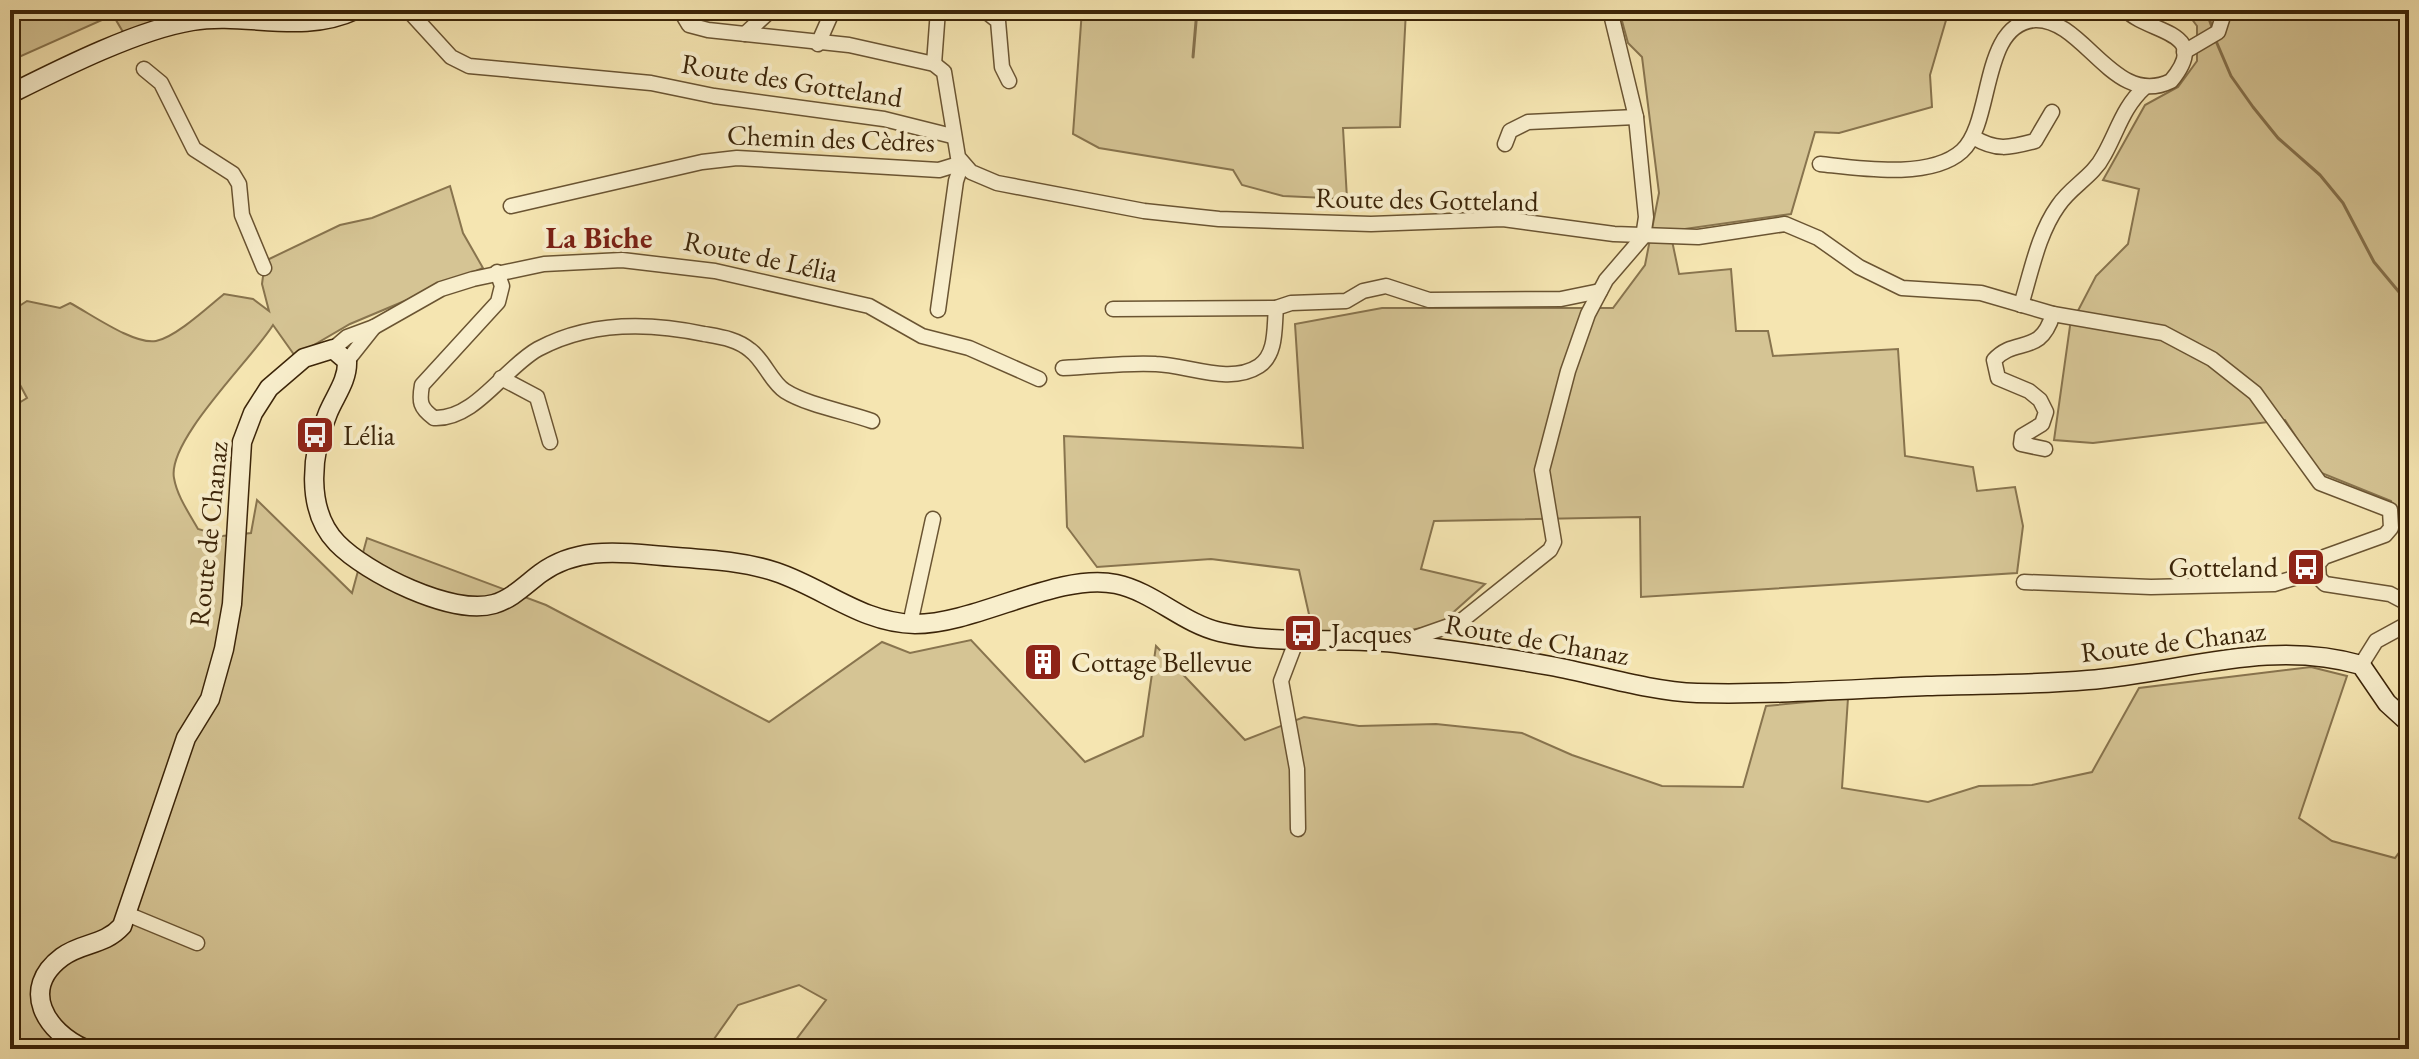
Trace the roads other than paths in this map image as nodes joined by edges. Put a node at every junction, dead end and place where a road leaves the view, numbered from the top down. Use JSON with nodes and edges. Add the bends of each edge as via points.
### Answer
{"nodes":[{"id":1,"x":355,"y":10,"type":"edge"},
{"id":2,"x":408,"y":10,"type":"edge"},
{"id":3,"x":680,"y":10,"type":"edge"},
{"id":4,"x":771,"y":10,"type":"edge"},
{"id":5,"x":833,"y":10,"type":"edge"},
{"id":6,"x":983,"y":10,"type":"edge"},
{"id":7,"x":1610,"y":10,"type":"edge"},
{"id":8,"x":2126,"y":10,"type":"edge"},
{"id":9,"x":2225,"y":10,"type":"edge"},
{"id":10,"x":938,"y":11,"type":"edge"},
{"id":11,"x":745,"y":34,"type":"junction"},
{"id":12,"x":818,"y":44,"type":"junction"},
{"id":13,"x":2184,"y":52,"type":"junction"},
{"id":14,"x":934,"y":64,"type":"junction"},
{"id":15,"x":144,"y":69,"type":"dead end"},
{"id":16,"x":1009,"y":81,"type":"dead end"},
{"id":17,"x":2145,"y":87,"type":"junction"},
{"id":18,"x":10,"y":94,"type":"edge"},
{"id":19,"x":2052,"y":112,"type":"dead end"},
{"id":20,"x":1636,"y":117,"type":"junction"},
{"id":21,"x":952,"y":136,"type":"junction"},
{"id":22,"x":1973,"y":137,"type":"junction"},
{"id":23,"x":1505,"y":144,"type":"dead end"},
{"id":24,"x":962,"y":163,"type":"junction"},
{"id":25,"x":1820,"y":164,"type":"dead end"},
{"id":26,"x":511,"y":206,"type":"dead end"},
{"id":27,"x":1643,"y":237,"type":"junction"},
{"id":28,"x":264,"y":268,"type":"dead end"},
{"id":29,"x":497,"y":272,"type":"junction"},
{"id":30,"x":1600,"y":291,"type":"junction"},
{"id":31,"x":2021,"y":305,"type":"junction"},
{"id":32,"x":1276,"y":308,"type":"junction"},
{"id":33,"x":1113,"y":309,"type":"dead end"},
{"id":34,"x":938,"y":310,"type":"dead end"},
{"id":35,"x":2053,"y":314,"type":"junction"},
{"id":36,"x":340,"y":355,"type":"junction"},
{"id":37,"x":1063,"y":368,"type":"dead end"},
{"id":38,"x":501,"y":378,"type":"junction"},
{"id":39,"x":1039,"y":379,"type":"dead end"},
{"id":40,"x":872,"y":421,"type":"dead end"},
{"id":41,"x":550,"y":442,"type":"dead end"},
{"id":42,"x":2045,"y":449,"type":"dead end"},
{"id":43,"x":933,"y":519,"type":"dead end"},
{"id":44,"x":2317,"y":571,"type":"junction"},
{"id":45,"x":2024,"y":582,"type":"dead end"},
{"id":46,"x":2409,"y":604,"type":"edge"},
{"id":47,"x":2409,"y":623,"type":"edge"},
{"id":48,"x":910,"y":624,"type":"junction"},
{"id":49,"x":1297,"y":639,"type":"junction"},
{"id":50,"x":1399,"y":643,"type":"junction"},
{"id":51,"x":2361,"y":665,"type":"junction"},
{"id":52,"x":2409,"y":723,"type":"edge"},
{"id":53,"x":1298,"y":829,"type":"dead end"},
{"id":54,"x":127,"y":914,"type":"junction"},
{"id":55,"x":197,"y":943,"type":"dead end"},
{"id":56,"x":85,"y":1049,"type":"edge"}],
"edges":[{"from":1,"to":18,"type":"street","via":[[303,23],[189,21]]},
{"from":2,"to":21,"type":"street","name":"Route des Gotteland","via":[[451,57],[469,66],[651,83],[884,119]]},
{"from":3,"to":11,"type":"street","via":[[689,25]]},
{"from":4,"to":11,"type":"street"},
{"from":5,"to":12,"type":"street"},
{"from":6,"to":10,"type":"street"},
{"from":6,"to":16,"type":"street","via":[[998,21],[1002,67]]},
{"from":7,"to":20,"type":"street"},
{"from":8,"to":13,"type":"street","via":[[2177,36]]},
{"from":9,"to":13,"type":"street","via":[[2218,32]]},
{"from":10,"to":14,"type":"street"},
{"from":11,"to":12,"type":"street"},
{"from":12,"to":14,"type":"street","via":[[879,50]]},
{"from":13,"to":17,"type":"street","via":[[2171,81]]},
{"from":14,"to":21,"type":"street","via":[[944,72]]},
{"from":15,"to":28,"type":"street","via":[[161,83],[194,149],[233,174],[242,215]]},
{"from":17,"to":22,"type":"street","via":[[2107,67],[2064,28],[2034,20],[2020,25],[2000,45]]},
{"from":17,"to":31,"type":"street","via":[[2130,101],[2094,172],[2067,193],[2046,225]]},
{"from":19,"to":22,"type":"street","via":[[2035,141],[1990,148]]},
{"from":20,"to":23,"type":"street","via":[[1528,122],[1510,131]]},
{"from":20,"to":27,"type":"street"},
{"from":21,"to":24,"type":"street"},
{"from":22,"to":25,"type":"street","via":[[1961,152],[1911,169]]},
{"from":24,"to":26,"type":"street","name":"Chemin des Cèdres","via":[[939,170],[737,158]]},
{"from":24,"to":27,"type":"street","name":"Route des Gotteland","via":[[997,183],[1176,216],[1371,224],[1503,219]]},
{"from":24,"to":34,"type":"street"},
{"from":27,"to":30,"type":"street"},
{"from":27,"to":31,"type":"street","name":"Route des Gotteland","via":[[1698,237],[1785,224],[1902,288],[1966,291]]},
{"from":29,"to":36,"type":"street","name":"Route de Lélia","via":[[441,289],[347,337]]},
{"from":29,"to":38,"type":"street","via":[[502,286],[498,302],[422,385],[423,410],[434,418],[459,414]]},
{"from":29,"to":39,"type":"street","name":"Route de Lélia","via":[[622,260],[715,271],[869,306],[922,336],[969,348]]},
{"from":30,"to":32,"type":"street","via":[[1561,299],[1429,300],[1386,286],[1346,301]]},
{"from":30,"to":50,"type":"street","via":[[1568,371],[1542,470],[1551,510],[1550,550],[1460,622]]},
{"from":31,"to":35,"type":"street","name":"Route des Gotteland"},
{"from":32,"to":33,"type":"street"},
{"from":32,"to":37,"type":"street","via":[[1268,356],[1246,371],[1229,374],[1155,364]]},
{"from":35,"to":42,"type":"street","via":[[2048,332],[2038,341],[2002,352],[1994,360],[1998,378],[2040,400],[2046,412],[2042,424],[2022,436],[2021,444]]},
{"from":35,"to":44,"type":"street","name":"Route des Gotteland","via":[[2148,328],[2182,341],[2255,393],[2320,483],[2390,510],[2391,528],[2385,535],[2324,557]]},
{"from":36,"to":48,"type":"street","name":"Route de Chanaz","via":[[348,372],[321,432],[317,511],[337,543],[382,575],[419,592],[479,606],[508,598],[567,558],[632,553],[753,565],[782,573],[862,613]]},
{"from":36,"to":54,"type":"street","name":"Route de Chanaz","via":[[304,358],[269,388],[253,413],[242,442],[232,604],[224,649],[210,699],[186,738]]},
{"from":38,"to":40,"type":"street","via":[[540,348],[578,333],[651,324],[733,340],[752,351],[784,391]]},
{"from":38,"to":41,"type":"street","via":[[537,397]]},
{"from":43,"to":48,"type":"street"},
{"from":44,"to":45,"type":"street","via":[[2274,584]]},
{"from":44,"to":46,"type":"street","via":[[2325,584],[2390,594]]},
{"from":47,"to":51,"type":"street","via":[[2376,641]]},
{"from":48,"to":49,"type":"street","name":"Route de Chanaz","via":[[1099,581],[1133,588],[1208,629]]},
{"from":49,"to":50,"type":"street","name":"Route de Chanaz"},
{"from":49,"to":53,"type":"street","via":[[1281,681],[1297,769]]},
{"from":50,"to":51,"type":"street","name":"Route de Chanaz","via":[[1692,693],[2094,680],[2252,656],[2315,656]]},
{"from":51,"to":52,"type":"street","via":[[2387,703]]},
{"from":54,"to":55,"type":"street"},
{"from":54,"to":56,"type":"street","name":"Route de Chanaz","via":[[108,940],[60,958],[42,986],[41,1005],[49,1024]]}]}
